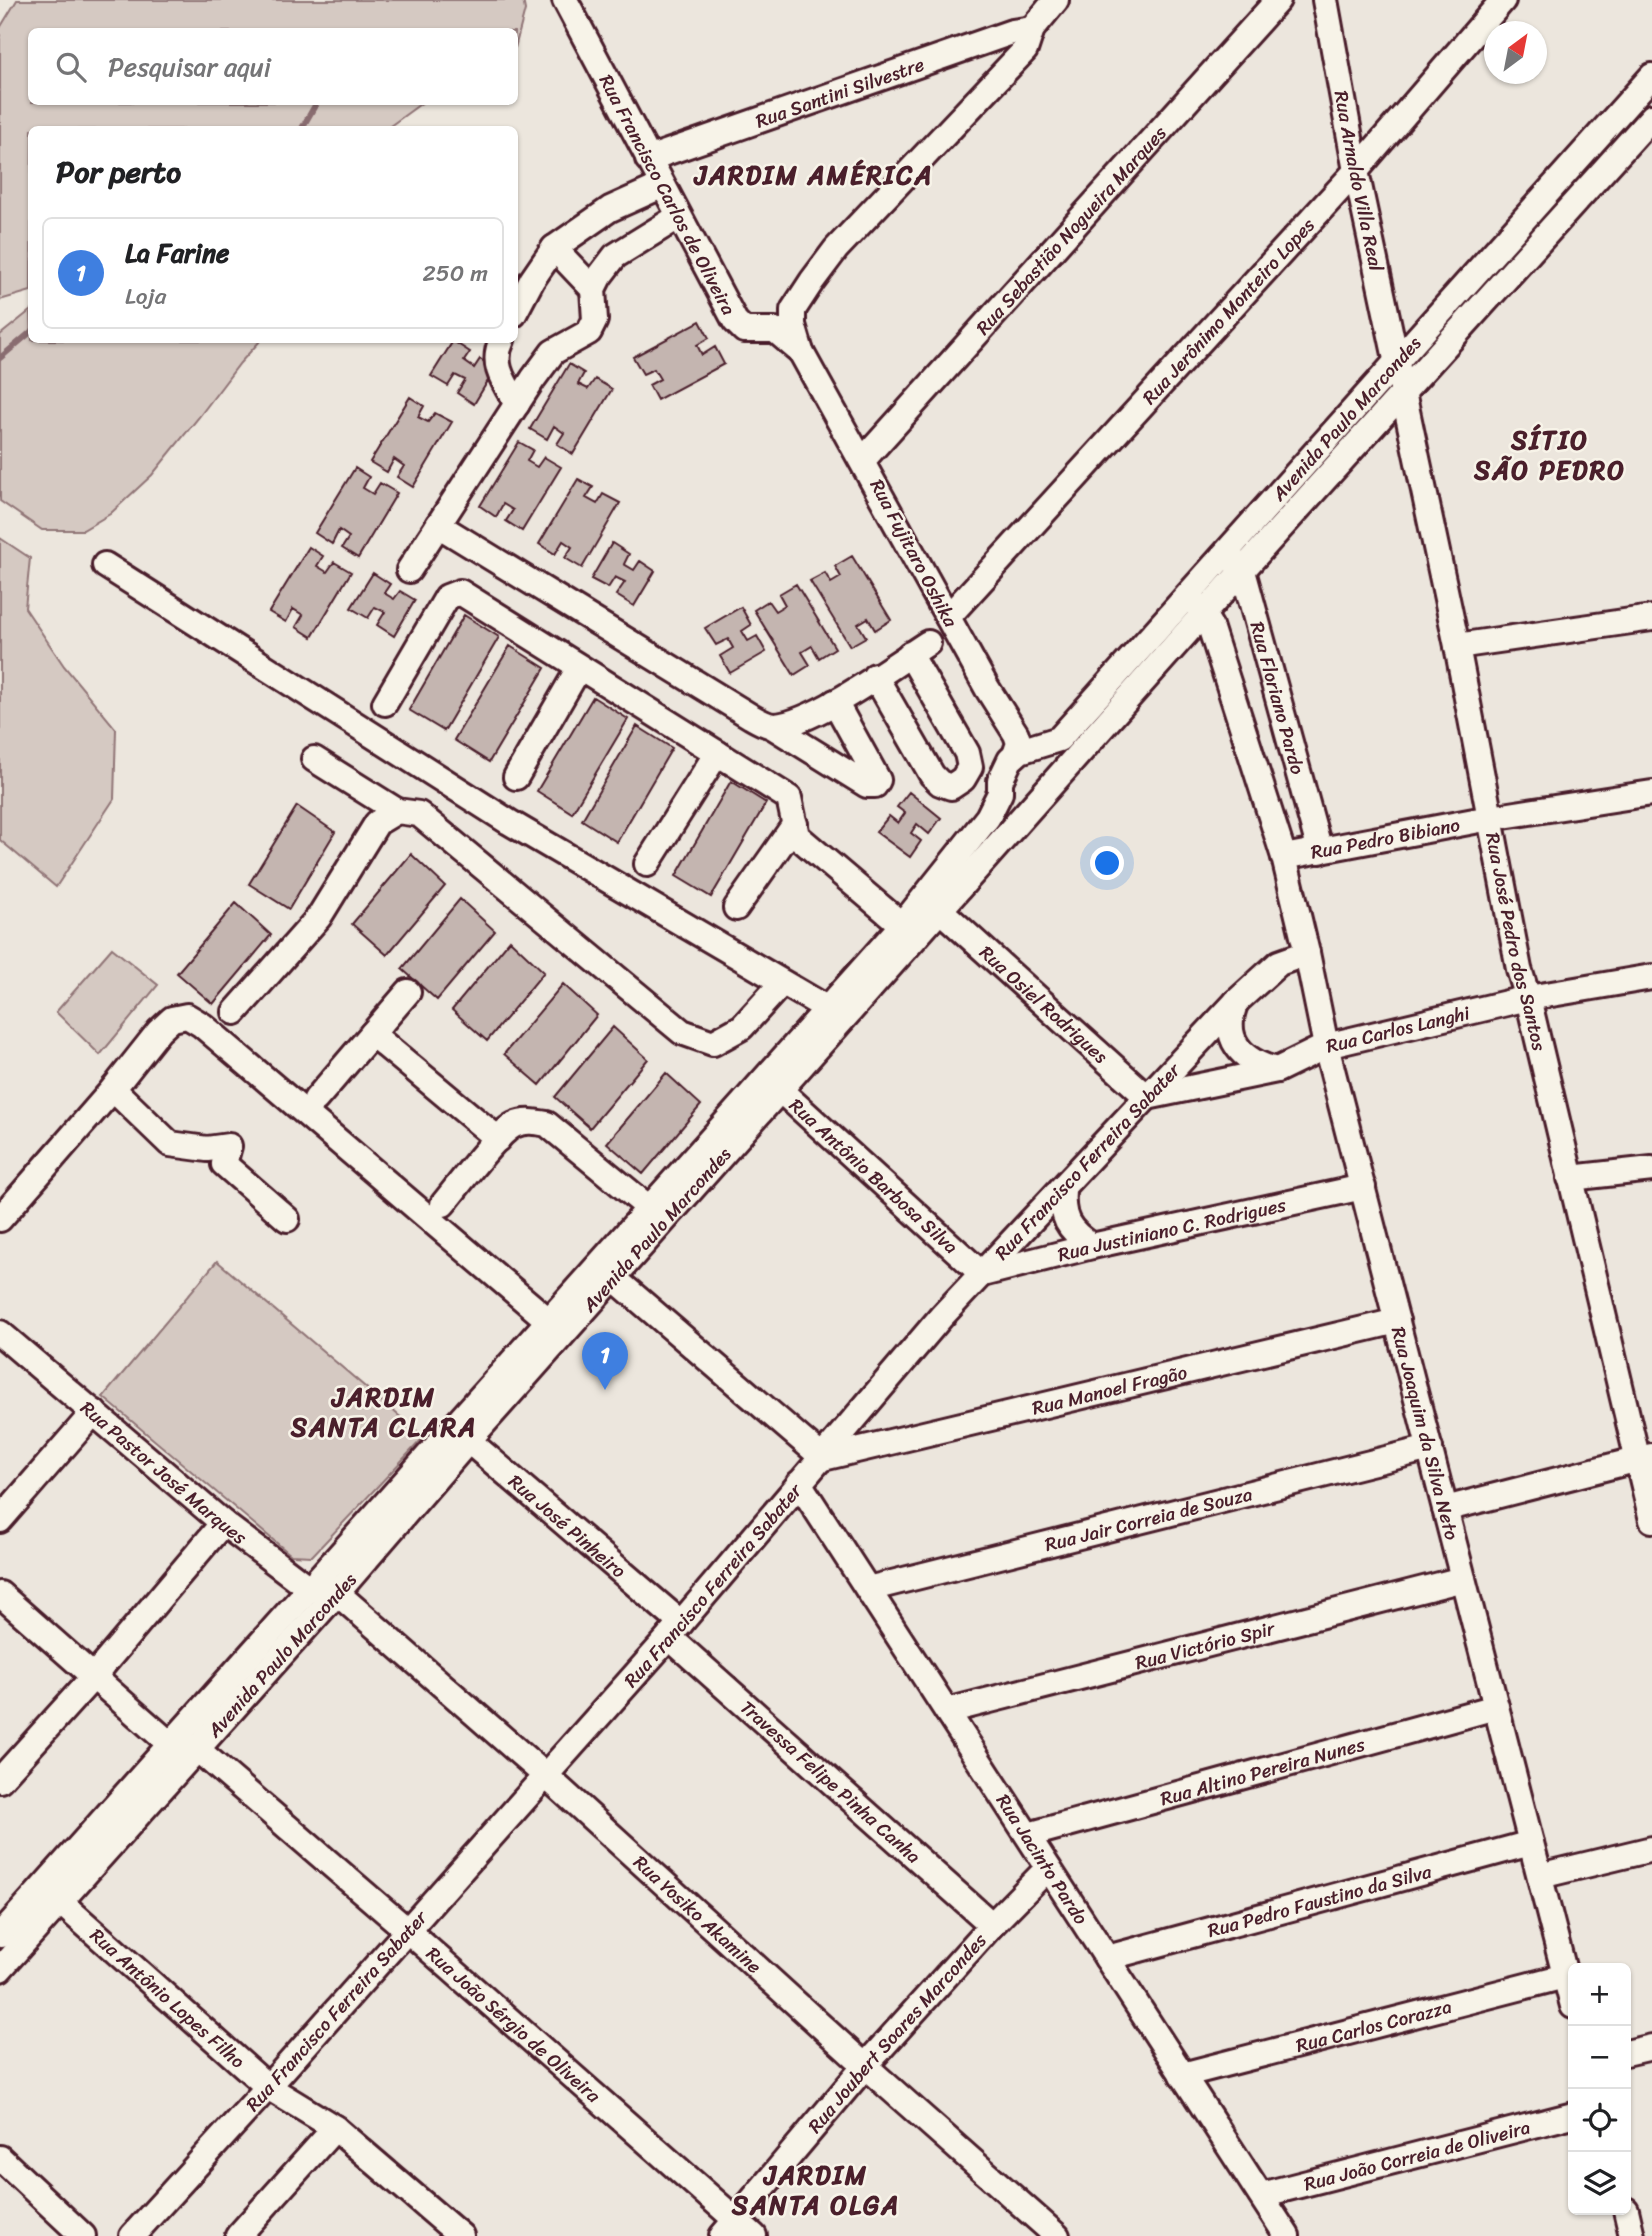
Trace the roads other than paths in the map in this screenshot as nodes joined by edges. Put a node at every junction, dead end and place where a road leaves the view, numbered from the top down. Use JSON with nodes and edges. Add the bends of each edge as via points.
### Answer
{"nodes":[{"id":1,"x":565,"y":0,"type":"edge"},
{"id":2,"x":1278,"y":0,"type":"edge"},
{"id":3,"x":1325,"y":0,"type":"edge"},
{"id":4,"x":1503,"y":0,"type":"edge"},
{"id":5,"x":1040,"y":12,"type":"edge"},
{"id":6,"x":971,"y":46,"type":"junction"},
{"id":7,"x":1649,"y":85,"type":"edge"},
{"id":8,"x":981,"y":97,"type":"junction"},
{"id":9,"x":1652,"y":117,"type":"edge"},
{"id":10,"x":648,"y":159,"type":"junction"},
{"id":11,"x":1356,"y":170,"type":"junction"},
{"id":12,"x":661,"y":186,"type":"junction"},
{"id":13,"x":678,"y":217,"type":"junction"},
{"id":14,"x":554,"y":248,"type":"junction"},
{"id":15,"x":593,"y":289,"type":"junction"},
{"id":16,"x":518,"y":306,"type":"edge"},
{"id":17,"x":500,"y":343,"type":"edge"},
{"id":18,"x":801,"y":352,"type":"junction"},
{"id":19,"x":1398,"y":360,"type":"junction"},
{"id":20,"x":1404,"y":391,"type":"junction"},
{"id":21,"x":517,"y":404,"type":"junction"},
{"id":22,"x":863,"y":460,"type":"junction"},
{"id":23,"x":438,"y":525,"type":"junction"},
{"id":24,"x":1226,"y":552,"type":"junction"},
{"id":25,"x":105,"y":565,"type":"dead end"},
{"id":26,"x":409,"y":570,"type":"dead end"},
{"id":27,"x":1243,"y":571,"type":"junction"},
{"id":28,"x":1190,"y":593,"type":"junction"},
{"id":29,"x":1203,"y":614,"type":"junction"},
{"id":30,"x":948,"y":617,"type":"junction"},
{"id":31,"x":1652,"y":618,"type":"edge"},
{"id":32,"x":1457,"y":646,"type":"junction"},
{"id":33,"x":579,"y":667,"type":"junction"},
{"id":34,"x":875,"y":676,"type":"junction"},
{"id":35,"x":835,"y":702,"type":"junction"},
{"id":36,"x":384,"y":703,"type":"dead end"},
{"id":37,"x":772,"y":726,"type":"junction"},
{"id":38,"x":1023,"y":751,"type":"junction"},
{"id":39,"x":717,"y":753,"type":"junction"},
{"id":40,"x":314,"y":759,"type":"dead end"},
{"id":41,"x":516,"y":777,"type":"dead end"},
{"id":42,"x":1050,"y":787,"type":"junction"},
{"id":43,"x":1000,"y":793,"type":"junction"},
{"id":44,"x":1652,"y":793,"type":"edge"},
{"id":45,"x":1034,"y":806,"type":"junction"},
{"id":46,"x":397,"y":811,"type":"junction"},
{"id":47,"x":1490,"y":818,"type":"junction"},
{"id":48,"x":795,"y":824,"type":"junction"},
{"id":49,"x":1320,"y":851,"type":"junction"},
{"id":50,"x":1284,"y":857,"type":"junction"},
{"id":51,"x":647,"y":864,"type":"dead end"},
{"id":52,"x":736,"y":908,"type":"dead end"},
{"id":53,"x":940,"y":910,"type":"junction"},
{"id":54,"x":902,"y":925,"type":"junction"},
{"id":55,"x":1307,"y":953,"type":"junction"},
{"id":56,"x":1652,"y":977,"type":"edge"},
{"id":57,"x":782,"y":983,"type":"junction"},
{"id":58,"x":408,"y":992,"type":"dead end"},
{"id":59,"x":1528,"y":998,"type":"junction"},
{"id":60,"x":1236,"y":1002,"type":"junction"},
{"id":61,"x":828,"y":1009,"type":"junction"},
{"id":62,"x":235,"y":1012,"type":"dead end"},
{"id":63,"x":372,"y":1034,"type":"junction"},
{"id":64,"x":1326,"y":1046,"type":"junction"},
{"id":65,"x":1277,"y":1070,"type":"junction"},
{"id":66,"x":773,"y":1083,"type":"junction"},
{"id":67,"x":113,"y":1088,"type":"junction"},
{"id":68,"x":1147,"y":1097,"type":"junction"},
{"id":69,"x":316,"y":1100,"type":"dead end"},
{"id":70,"x":498,"y":1139,"type":"junction"},
{"id":71,"x":1652,"y":1169,"type":"edge"},
{"id":72,"x":1570,"y":1178,"type":"junction"},
{"id":73,"x":1363,"y":1187,"type":"junction"},
{"id":74,"x":1063,"y":1188,"type":"junction"},
{"id":75,"x":443,"y":1204,"type":"dead end"},
{"id":76,"x":649,"y":1208,"type":"junction"},
{"id":77,"x":0,"y":1219,"type":"edge"},
{"id":78,"x":287,"y":1219,"type":"dead end"},
{"id":79,"x":1092,"y":1246,"type":"junction"},
{"id":80,"x":606,"y":1271,"type":"junction"},
{"id":81,"x":982,"y":1274,"type":"junction"},
{"id":82,"x":549,"y":1321,"type":"junction"},
{"id":83,"x":1397,"y":1321,"type":"junction"},
{"id":84,"x":0,"y":1333,"type":"edge"},
{"id":85,"x":94,"y":1412,"type":"junction"},
{"id":86,"x":461,"y":1434,"type":"junction"},
{"id":87,"x":1430,"y":1448,"type":"junction"},
{"id":88,"x":823,"y":1458,"type":"junction"},
{"id":89,"x":1645,"y":1458,"type":"edge"},
{"id":90,"x":799,"y":1483,"type":"junction"},
{"id":91,"x":1445,"y":1509,"type":"junction"},
{"id":92,"x":0,"y":1520,"type":"edge"},
{"id":93,"x":1652,"y":1520,"type":"edge"},
{"id":94,"x":223,"y":1523,"type":"junction"},
{"id":95,"x":1463,"y":1579,"type":"junction"},
{"id":96,"x":310,"y":1589,"type":"junction"},
{"id":97,"x":868,"y":1589,"type":"junction"},
{"id":98,"x":337,"y":1593,"type":"junction"},
{"id":99,"x":0,"y":1594,"type":"edge"},
{"id":100,"x":675,"y":1630,"type":"junction"},
{"id":101,"x":93,"y":1677,"type":"junction"},
{"id":102,"x":1496,"y":1707,"type":"junction"},
{"id":103,"x":947,"y":1711,"type":"junction"},
{"id":104,"x":171,"y":1745,"type":"junction"},
{"id":105,"x":197,"y":1749,"type":"junction"},
{"id":106,"x":546,"y":1776,"type":"junction"},
{"id":107,"x":0,"y":1780,"type":"edge"},
{"id":108,"x":1028,"y":1835,"type":"junction"},
{"id":109,"x":1531,"y":1843,"type":"junction"},
{"id":110,"x":1652,"y":1849,"type":"edge"},
{"id":111,"x":1048,"y":1868,"type":"junction"},
{"id":112,"x":1540,"y":1875,"type":"junction"},
{"id":113,"x":51,"y":1894,"type":"junction"},
{"id":114,"x":992,"y":1925,"type":"junction"},
{"id":115,"x":407,"y":1930,"type":"junction"},
{"id":116,"x":0,"y":1935,"type":"edge"},
{"id":117,"x":1107,"y":1958,"type":"junction"},
{"id":118,"x":0,"y":1969,"type":"edge"},
{"id":119,"x":1565,"y":1976,"type":"junction"},
{"id":120,"x":1568,"y":1987,"type":"edge"},
{"id":121,"x":1652,"y":2046,"type":"edge"},
{"id":122,"x":1631,"y":2052,"type":"edge"},
{"id":123,"x":864,"y":2066,"type":"junction"},
{"id":124,"x":1182,"y":2075,"type":"junction"},
{"id":125,"x":268,"y":2087,"type":"junction"},
{"id":126,"x":1568,"y":2116,"type":"edge"},
{"id":127,"x":335,"y":2128,"type":"junction"},
{"id":128,"x":0,"y":2158,"type":"edge"},
{"id":129,"x":1261,"y":2195,"type":"junction"},
{"id":130,"x":1627,"y":2215,"type":"edge"},
{"id":131,"x":737,"y":2230,"type":"edge"},
{"id":132,"x":83,"y":2236,"type":"edge"},
{"id":133,"x":132,"y":2236,"type":"edge"},
{"id":134,"x":238,"y":2236,"type":"edge"},
{"id":135,"x":461,"y":2236,"type":"edge"},
{"id":136,"x":1057,"y":2236,"type":"edge"},
{"id":137,"x":1287,"y":2236,"type":"edge"},
{"id":138,"x":1632,"y":2236,"type":"edge"}],
"edges":[{"from":1,"to":10,"type":"street","name":"Rua Francisco Carlos de Oliveira"},
{"from":2,"to":22,"type":"street","name":"Rua Sebastião Nogueira Marques"},
{"from":3,"to":11,"type":"street","name":"Rua Arnaldo Villa Real"},
{"from":4,"to":11,"type":"street","name":"Rua Jerônimo Monteiro Lopes"},
{"from":5,"to":6,"type":"street","name":"Rua Santini Silvestre","via":[[1012,32]]},
{"from":5,"to":8,"type":"street","via":[[1025,50]]},
{"from":6,"to":8,"type":"street","via":[[985,67]]},
{"from":6,"to":10,"type":"street","name":"Rua Santini Silvestre"},
{"from":7,"to":19,"type":"street","name":"Avenida Paulo Marcondes"},
{"from":8,"to":18,"type":"street","via":[[836,249],[796,302],[793,325]]},
{"from":9,"to":20,"type":"street","name":"Avenida Paulo Marcondes"},
{"from":10,"to":12,"type":"street","name":"Rua Francisco Carlos de Oliveira"},
{"from":11,"to":19,"type":"street","name":"Rua Arnaldo Villa Real"},
{"from":11,"to":30,"type":"street","name":"Rua Jerônimo Monteiro Lopes"},
{"from":12,"to":13,"type":"street","name":"Rua Francisco Carlos de Oliveira"},
{"from":12,"to":14,"type":"street","via":[[610,209]]},
{"from":13,"to":15,"type":"street","via":[[615,256]]},
{"from":13,"to":18,"type":"street","name":"Rua Francisco Carlos de Oliveira","via":[[739,326],[775,330]]},
{"from":14,"to":15,"type":"street"},
{"from":14,"to":16,"type":"street"},
{"from":15,"to":21,"type":"street","via":[[595,320],[589,332],[553,352]]},
{"from":17,"to":21,"type":"street","via":[[497,370]]},
{"from":18,"to":22,"type":"street","name":"Rua Fujitaro Oshika"},
{"from":19,"to":20,"type":"street","name":"Rua José Pedro dos Santos"},
{"from":19,"to":24,"type":"street","name":"Avenida Paulo Marcondes"},
{"from":20,"to":27,"type":"street","name":"Avenida Paulo Marcondes"},
{"from":20,"to":32,"type":"street","name":"Rua José Pedro dos Santos"},
{"from":21,"to":23,"type":"street"},
{"from":22,"to":30,"type":"street","name":"Rua Fujitaro Oshika"},
{"from":23,"to":26,"type":"street"},
{"from":23,"to":37,"type":"street"},
{"from":24,"to":27,"type":"street","name":"Rua Floriano Pardo"},
{"from":24,"to":28,"type":"street","name":"Avenida Paulo Marcondes"},
{"from":25,"to":57,"type":"street","via":[[509,822]]},
{"from":27,"to":29,"type":"street","name":"Avenida Paulo Marcondes"},
{"from":27,"to":49,"type":"street","name":"Rua Floriano Pardo"},
{"from":28,"to":29,"type":"street","name":"Rua Floriano Pardo"},
{"from":28,"to":38,"type":"street","name":"Avenida Paulo Marcondes","via":[[1059,739]]},
{"from":29,"to":42,"type":"street","name":"Avenida Paulo Marcondes"},
{"from":29,"to":50,"type":"street","name":"Rua Floriano Pardo"},
{"from":30,"to":38,"type":"street","name":"Rua Fujitaro Oshika"},
{"from":31,"to":32,"type":"street"},
{"from":32,"to":47,"type":"street","name":"Rua José Pedro dos Santos"},
{"from":33,"to":36,"type":"street","via":[[460,592],[447,597]]},
{"from":33,"to":39,"type":"street"},
{"from":33,"to":41,"type":"street"},
{"from":34,"to":34,"type":"street","via":[[919,649],[967,753],[970,766],[963,779],[951,786],[932,775]]},
{"from":34,"to":35,"type":"street"},
{"from":35,"to":37,"type":"street","via":[[800,720]]},
{"from":35,"to":37,"type":"street","via":[[878,779],[876,785],[867,785]]},
{"from":38,"to":42,"type":"street","via":[[1045,751],[1056,762]]},
{"from":38,"to":43,"type":"street","name":"Avenida Paulo Marcondes","via":[[1004,771]]},
{"from":39,"to":48,"type":"street","via":[[789,798]]},
{"from":39,"to":51,"type":"street"},
{"from":40,"to":46,"type":"street"},
{"from":42,"to":45,"type":"street","name":"Avenida Paulo Marcondes"},
{"from":43,"to":45,"type":"street","via":[[1020,811]]},
{"from":43,"to":54,"type":"street","name":"Avenida Paulo Marcondes","via":[[988,817]]},
{"from":44,"to":47,"type":"street","name":"Rua Pedro Bibiano"},
{"from":45,"to":53,"type":"street","name":"Avenida Paulo Marcondes"},
{"from":46,"to":57,"type":"street","via":[[419,814],[682,1032],[713,1043],[742,1027]]},
{"from":46,"to":62,"type":"street","via":[[377,823],[319,917]]},
{"from":47,"to":49,"type":"street","name":"Rua Pedro Bibiano"},
{"from":47,"to":59,"type":"street","name":"Rua José Pedro dos Santos"},
{"from":48,"to":52,"type":"street"},
{"from":48,"to":54,"type":"street","via":[[797,836]]},
{"from":49,"to":50,"type":"street","name":"Rua Pedro Bibiano"},
{"from":50,"to":55,"type":"street","name":"Rua Joaquim da Silva Neto"},
{"from":53,"to":66,"type":"street","name":"Avenida Paulo Marcondes"},
{"from":53,"to":68,"type":"street","name":"Rua Osiel Rodrigues"},
{"from":54,"to":61,"type":"street","name":"Avenida Paulo Marcondes"},
{"from":55,"to":60,"type":"street","name":"Rua Francisco Ferreira Sabater","via":[[1279,963]]},
{"from":55,"to":64,"type":"street","name":"Rua Joaquim da Silva Neto"},
{"from":56,"to":59,"type":"street","name":"Rua Carlos Langhi"},
{"from":57,"to":61,"type":"street"},
{"from":58,"to":63,"type":"street"},
{"from":59,"to":64,"type":"street","name":"Rua Carlos Langhi"},
{"from":59,"to":72,"type":"street","name":"Rua José Pedro dos Santos"},
{"from":60,"to":65,"type":"street","via":[[1230,1025],[1243,1055],[1256,1065]]},
{"from":60,"to":68,"type":"street","name":"Rua Francisco Ferreira Sabater"},
{"from":61,"to":66,"type":"street","name":"Avenida Paulo Marcondes"},
{"from":63,"to":69,"type":"street"},
{"from":63,"to":70,"type":"street"},
{"from":64,"to":65,"type":"street","name":"Rua Carlos Langhi"},
{"from":64,"to":73,"type":"street","name":"Rua Joaquim da Silva Neto"},
{"from":65,"to":68,"type":"street","name":"Rua Carlos Langhi"},
{"from":66,"to":76,"type":"street","name":"Avenida Paulo Marcondes"},
{"from":66,"to":80,"type":"street","name":"Avenida Paulo Marcondes"},
{"from":66,"to":81,"type":"street","name":"Rua Antônio Barbosa Silva"},
{"from":67,"to":77,"type":"street"},
{"from":67,"to":78,"type":"street","via":[[170,1144],[207,1149],[229,1146],[224,1164]]},
{"from":67,"to":82,"type":"street","via":[[159,1031],[172,1020],[187,1016]]},
{"from":68,"to":74,"type":"street","name":"Rua Francisco Ferreira Sabater"},
{"from":70,"to":75,"type":"street"},
{"from":70,"to":76,"type":"street","via":[[514,1125],[528,1121],[547,1124]]},
{"from":71,"to":72,"type":"street"},
{"from":72,"to":89,"type":"street","name":"Rua José Pedro dos Santos"},
{"from":73,"to":79,"type":"street","name":"Rua Justiniano C. Rodrigues"},
{"from":73,"to":83,"type":"street","name":"Rua Joaquim da Silva Neto"},
{"from":74,"to":79,"type":"street","via":[[1062,1210],[1067,1222],[1076,1236]]},
{"from":74,"to":81,"type":"street","name":"Rua Francisco Ferreira Sabater"},
{"from":76,"to":80,"type":"street","name":"Avenida Paulo Marcondes"},
{"from":79,"to":81,"type":"street","name":"Rua Justiniano C. Rodrigues"},
{"from":80,"to":82,"type":"street","name":"Avenida Paulo Marcondes"},
{"from":80,"to":86,"type":"street","name":"Avenida Paulo Marcondes"},
{"from":80,"to":88,"type":"street"},
{"from":81,"to":88,"type":"street","name":"Rua Francisco Ferreira Sabater"},
{"from":82,"to":86,"type":"street","name":"Avenida Paulo Marcondes"},
{"from":83,"to":87,"type":"street","name":"Rua Joaquim da Silva Neto"},
{"from":83,"to":88,"type":"street","name":"Rua Manoel Fragão"},
{"from":84,"to":85,"type":"street","name":"Rua Pastor José Marques"},
{"from":85,"to":92,"type":"street"},
{"from":85,"to":94,"type":"street","name":"Rua Pastor José Marques"},
{"from":86,"to":96,"type":"street","name":"Avenida Paulo Marcondes"},
{"from":86,"to":98,"type":"street","name":"Avenida Paulo Marcondes"},
{"from":86,"to":100,"type":"street","name":"Rua José Pinheiro"},
{"from":87,"to":91,"type":"street","name":"Rua Joaquim da Silva Neto"},
{"from":87,"to":97,"type":"street","name":"Rua Jair Correia de Souza"},
{"from":88,"to":90,"type":"street","name":"Rua Francisco Ferreira Sabater"},
{"from":89,"to":91,"type":"street"},
{"from":89,"to":93,"type":"street","name":"Rua José Pedro dos Santos"},
{"from":90,"to":97,"type":"street","name":"Rua Jacinto Pardo"},
{"from":90,"to":100,"type":"street","name":"Rua Francisco Ferreira Sabater"},
{"from":91,"to":95,"type":"street","name":"Rua Joaquim da Silva Neto"},
{"from":94,"to":96,"type":"street","name":"Rua Pastor José Marques"},
{"from":94,"to":101,"type":"street"},
{"from":95,"to":102,"type":"street","name":"Rua Joaquim da Silva Neto"},
{"from":95,"to":103,"type":"street","name":"Rua Victório Spir"},
{"from":96,"to":98,"type":"street","name":"Rua Pastor José Marques"},
{"from":96,"to":104,"type":"street","name":"Avenida Paulo Marcondes"},
{"from":97,"to":103,"type":"street","name":"Rua Jacinto Pardo"},
{"from":98,"to":105,"type":"street","name":"Avenida Paulo Marcondes"},
{"from":98,"to":106,"type":"street","name":"Rua Yosiko Akamine"},
{"from":99,"to":101,"type":"street"},
{"from":100,"to":106,"type":"street","name":"Rua Francisco Ferreira Sabater"},
{"from":100,"to":114,"type":"street","name":"Travessa Felipe Pinha Canha"},
{"from":101,"to":104,"type":"street"},
{"from":101,"to":107,"type":"street"},
{"from":102,"to":108,"type":"street","name":"Rua Altino Pereira Nunes"},
{"from":102,"to":109,"type":"street","name":"Rua Joaquim da Silva Neto"},
{"from":103,"to":108,"type":"street","name":"Rua Jacinto Pardo"},
{"from":104,"to":105,"type":"street"},
{"from":104,"to":113,"type":"street","name":"Avenida Paulo Marcondes"},
{"from":105,"to":113,"type":"street","name":"Avenida Paulo Marcondes"},
{"from":105,"to":115,"type":"street","name":"Rua João Sérgio de Oliveira"},
{"from":106,"to":115,"type":"street","name":"Rua Francisco Ferreira Sabater"},
{"from":106,"to":123,"type":"street","name":"Rua Yosiko Akamine"},
{"from":108,"to":111,"type":"street","name":"Rua Jacinto Pardo"},
{"from":109,"to":112,"type":"street","name":"Rua Joaquim da Silva Neto"},
{"from":109,"to":117,"type":"street","name":"Rua Pedro Faustino da Silva"},
{"from":110,"to":112,"type":"street"},
{"from":111,"to":114,"type":"street","name":"Rua Joubert Soares Marcondes"},
{"from":111,"to":117,"type":"street","name":"Rua Jacinto Pardo"},
{"from":112,"to":119,"type":"street","name":"Rua Joaquim da Silva Neto"},
{"from":113,"to":116,"type":"street","name":"Avenida Paulo Marcondes"},
{"from":113,"to":118,"type":"street","name":"Avenida Paulo Marcondes"},
{"from":113,"to":125,"type":"street","name":"Rua Antônio Lopes Filho"},
{"from":114,"to":123,"type":"street","name":"Rua Joubert Soares Marcondes"},
{"from":115,"to":125,"type":"street","name":"Rua Francisco Ferreira Sabater"},
{"from":115,"to":131,"type":"street","name":"Rua João Sérgio de Oliveira"},
{"from":117,"to":124,"type":"street","name":"Rua Jacinto Pardo"},
{"from":119,"to":120,"type":"street","name":"Rua Joaquim da Silva Neto"},
{"from":119,"to":124,"type":"street","name":"Rua Carlos Corazza"},
{"from":121,"to":122,"type":"street"},
{"from":123,"to":131,"type":"street","name":"Rua Joubert Soares Marcondes"},
{"from":123,"to":136,"type":"street","name":"Rua Yosiko Akamine"},
{"from":124,"to":129,"type":"street","name":"Rua Jacinto Pardo"},
{"from":125,"to":127,"type":"street","name":"Rua Antônio Lopes Filho"},
{"from":125,"to":133,"type":"street","name":"Rua Francisco Ferreira Sabater"},
{"from":126,"to":129,"type":"street","name":"Rua João Correia de Oliveira"},
{"from":127,"to":134,"type":"street"},
{"from":127,"to":135,"type":"street","name":"Rua Antônio Lopes Filho"},
{"from":128,"to":132,"type":"street"},
{"from":129,"to":137,"type":"street","name":"Rua Jacinto Pardo"},
{"from":130,"to":138,"type":"street"}]}
